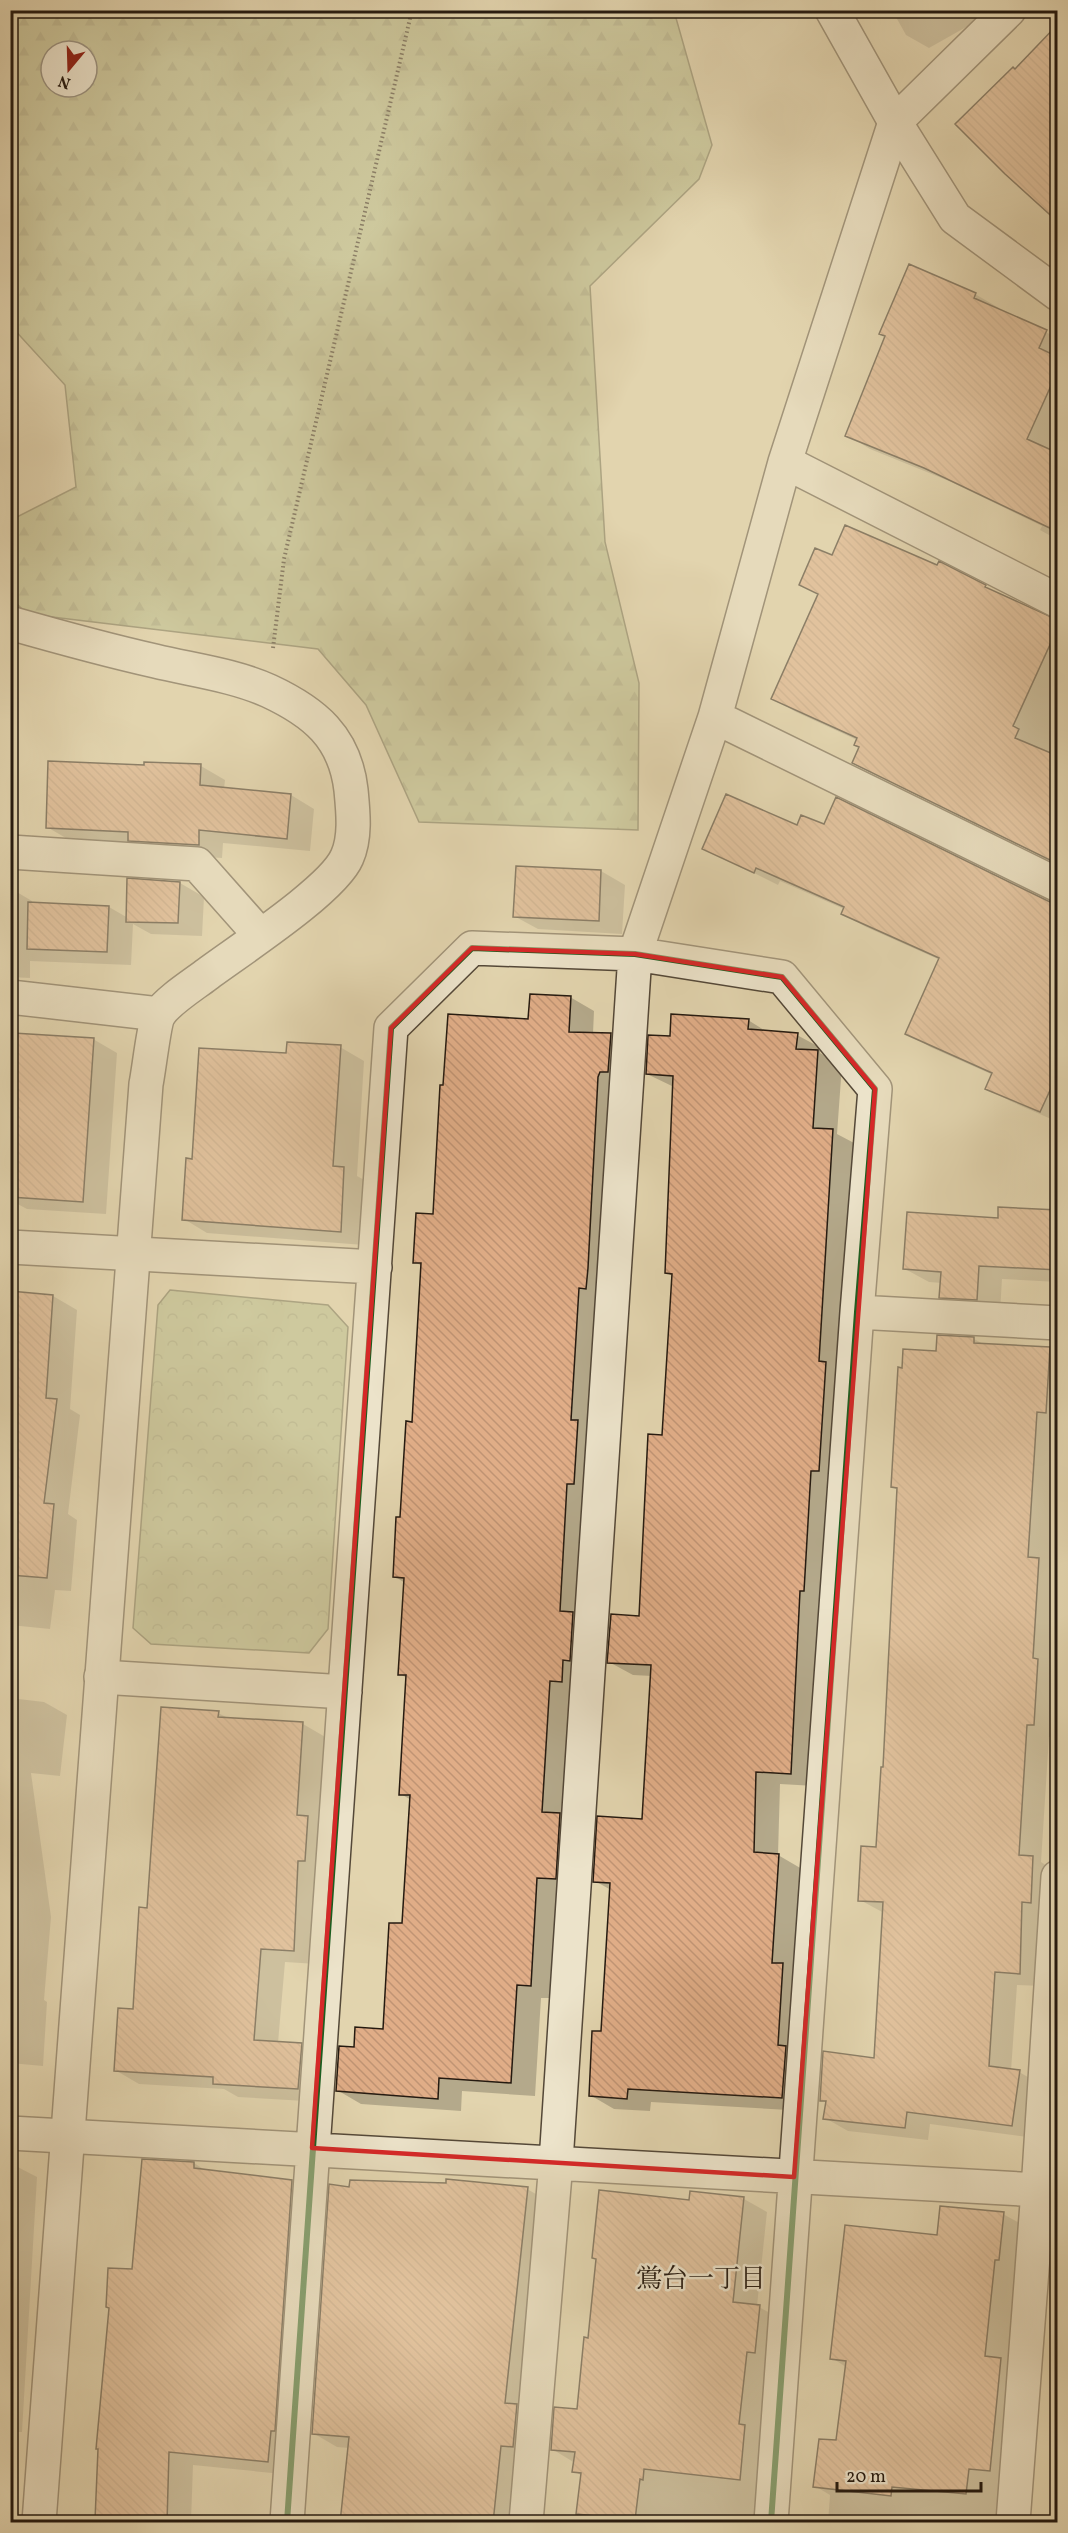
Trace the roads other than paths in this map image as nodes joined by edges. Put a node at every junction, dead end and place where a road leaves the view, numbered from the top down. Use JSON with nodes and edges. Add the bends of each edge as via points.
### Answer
{"nodes":[{"id":1,"x":832,"y":10,"type":"edge"},
{"id":2,"x":1010,"y":10,"type":"edge"},
{"id":3,"x":895,"y":122,"type":"junction"},
{"id":4,"x":1058,"y":294,"type":"edge"},
{"id":5,"x":785,"y":462,"type":"junction"},
{"id":6,"x":1058,"y":601,"type":"edge"},
{"id":7,"x":10,"y":623,"type":"edge"},
{"id":8,"x":715,"y":717,"type":"junction"},
{"id":9,"x":10,"y":852,"type":"edge"},
{"id":10,"x":1058,"y":885,"type":"edge"},
{"id":11,"x":260,"y":935,"type":"junction"},
{"id":12,"x":635,"y":954,"type":"junction"},
{"id":13,"x":10,"y":997,"type":"edge"},
{"id":14,"x":159,"y":1014,"type":"junction"},
{"id":15,"x":10,"y":1247,"type":"edge"},
{"id":16,"x":133,"y":1255,"type":"junction"},
{"id":17,"x":375,"y":1267,"type":"junction"},
{"id":18,"x":857,"y":1312,"type":"junction"},
{"id":19,"x":1058,"y":1323,"type":"edge"},
{"id":20,"x":101,"y":1677,"type":"junction"},
{"id":21,"x":345,"y":1692,"type":"junction"},
{"id":22,"x":1058,"y":1877,"type":"edge"},
{"id":23,"x":10,"y":2133,"type":"edge"},
{"id":24,"x":68,"y":2137,"type":"junction"},
{"id":25,"x":312,"y":2148,"type":"junction"},
{"id":26,"x":556,"y":2162,"type":"junction"},
{"id":27,"x":795,"y":2176,"type":"junction"},
{"id":28,"x":1048,"y":2191,"type":"edge"},
{"id":29,"x":39,"y":2523,"type":"edge"},
{"id":30,"x":287,"y":2523,"type":"edge"},
{"id":31,"x":526,"y":2523,"type":"edge"},
{"id":32,"x":771,"y":2523,"type":"edge"},
{"id":33,"x":1013,"y":2523,"type":"edge"}],
"edges":[{"from":1,"to":3,"type":"street"},
{"from":2,"to":3,"type":"street"},
{"from":3,"to":4,"type":"street","via":[[955,218]]},
{"from":3,"to":5,"type":"street"},
{"from":5,"to":6,"type":"street"},
{"from":5,"to":8,"type":"street"},
{"from":7,"to":11,"type":"street","via":[[267,690],[323,725],[340,748],[349,778],[353,812],[347,857],[311,896]]},
{"from":8,"to":10,"type":"street"},
{"from":8,"to":12,"type":"street"},
{"from":9,"to":11,"type":"street","via":[[197,864]]},
{"from":11,"to":14,"type":"street"},
{"from":12,"to":17,"type":"street","via":[[472,948],[391,1028]]},
{"from":12,"to":18,"type":"street","via":[[782,977],[875,1089]]},
{"from":12,"to":26,"type":"street"},
{"from":13,"to":14,"type":"street"},
{"from":14,"to":16,"type":"street","via":[[146,1084]]},
{"from":15,"to":16,"type":"street"},
{"from":16,"to":17,"type":"street"},
{"from":16,"to":20,"type":"street"},
{"from":17,"to":21,"type":"street"},
{"from":18,"to":19,"type":"street"},
{"from":18,"to":27,"type":"street"},
{"from":20,"to":21,"type":"street"},
{"from":20,"to":24,"type":"street"},
{"from":21,"to":25,"type":"street"},
{"from":22,"to":28,"type":"street"},
{"from":23,"to":24,"type":"street"},
{"from":24,"to":25,"type":"street"},
{"from":24,"to":29,"type":"street"},
{"from":25,"to":26,"type":"street"},
{"from":25,"to":30,"type":"street"},
{"from":26,"to":27,"type":"street"},
{"from":26,"to":31,"type":"street"},
{"from":27,"to":28,"type":"street"},
{"from":27,"to":32,"type":"street"},
{"from":28,"to":33,"type":"street"}]}
